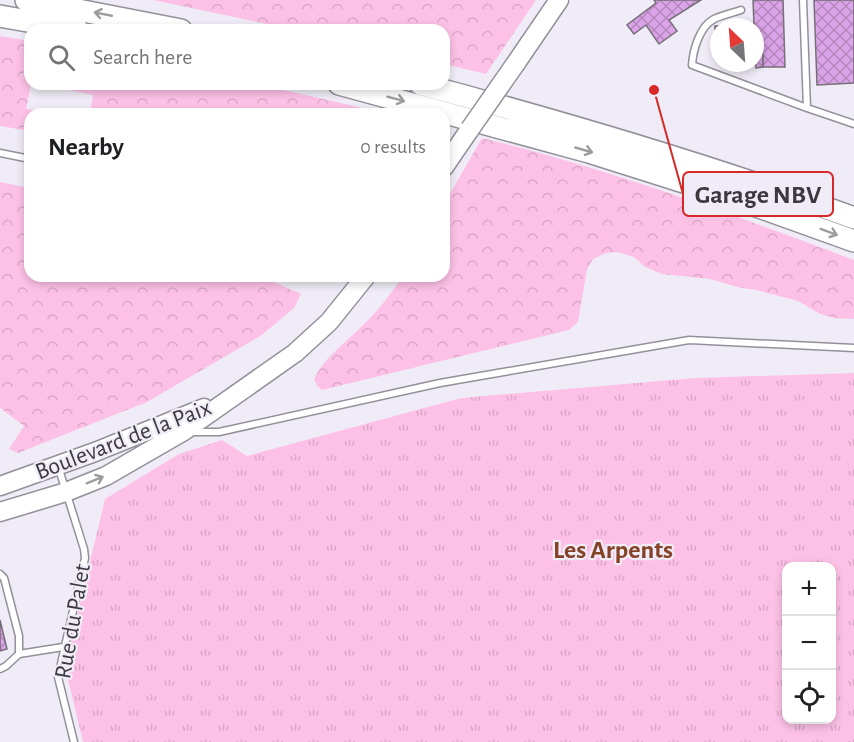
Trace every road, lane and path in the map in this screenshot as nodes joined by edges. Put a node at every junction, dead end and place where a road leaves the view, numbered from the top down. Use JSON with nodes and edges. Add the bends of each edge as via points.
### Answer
{"nodes":[{"id":1,"x":26,"y":0,"type":"edge"},
{"id":2,"x":559,"y":0,"type":"edge"},
{"id":3,"x":803,"y":0,"type":"edge"},
{"id":4,"x":741,"y":10,"type":"dead end"},
{"id":5,"x":0,"y":16,"type":"edge"},
{"id":6,"x":45,"y":24,"type":"edge"},
{"id":7,"x":150,"y":24,"type":"edge"},
{"id":8,"x":361,"y":90,"type":"edge"},
{"id":9,"x":442,"y":90,"type":"edge"},
{"id":10,"x":427,"y":108,"type":"edge"},
{"id":11,"x":807,"y":108,"type":"junction"},
{"id":12,"x":450,"y":114,"type":"edge"},
{"id":13,"x":854,"y":123,"type":"edge"},
{"id":14,"x":0,"y":153,"type":"edge"},
{"id":15,"x":24,"y":158,"type":"edge"},
{"id":16,"x":450,"y":158,"type":"edge"},
{"id":17,"x":854,"y":218,"type":"edge"},
{"id":18,"x":854,"y":241,"type":"edge"},
{"id":19,"x":361,"y":282,"type":"edge"},
{"id":20,"x":854,"y":348,"type":"edge"},
{"id":21,"x":244,"y":389,"type":"junction"},
{"id":22,"x":159,"y":427,"type":"junction"},
{"id":23,"x":184,"y":431,"type":"junction"},
{"id":24,"x":58,"y":466,"type":"junction"},
{"id":25,"x":0,"y":486,"type":"edge"},
{"id":26,"x":66,"y":492,"type":"junction"},
{"id":27,"x":0,"y":512,"type":"edge"},
{"id":28,"x":0,"y":574,"type":"edge"},
{"id":29,"x":63,"y":648,"type":"junction"},
{"id":30,"x":19,"y":654,"type":"junction"},
{"id":31,"x":0,"y":669,"type":"edge"},
{"id":32,"x":74,"y":742,"type":"edge"}],
"edges":[{"from":7,"to":1,"type":"highway","one_way":true},
{"from":2,"to":16,"type":"main road","bridge":true},
{"from":3,"to":11,"type":"lane"},
{"from":4,"to":11,"type":"lane","via":[[711,20],[693,52],[692,65]]},
{"from":5,"to":6,"type":"highway"},
{"from":8,"to":10,"type":"highway","one_way":true},
{"from":9,"to":17,"type":"highway","via":[[746,179]]},
{"from":11,"to":13,"type":"lane"},
{"from":12,"to":18,"type":"highway","one_way":true,"via":[[589,152]]},
{"from":14,"to":15,"type":"lane"},
{"from":19,"to":21,"type":"main road","name":"Boulevard de la Paix","via":[[309,341]]},
{"from":20,"to":23,"type":"lane","via":[[689,340],[440,384],[219,432]]},
{"from":21,"to":22,"type":"main road","name":"Boulevard de la Paix"},
{"from":21,"to":23,"type":"main road","name":"Boulevard de la Paix"},
{"from":22,"to":23,"type":"lane"},
{"from":22,"to":24,"type":"main road","name":"Boulevard de la Paix"},
{"from":26,"to":23,"type":"main road","name":"Boulevard de la Paix","one_way":true,"via":[[105,476]]},
{"from":24,"to":25,"type":"main road","name":"Boulevard de la Paix"},
{"from":24,"to":26,"type":"lane","name":"Rue du Palet"},
{"from":26,"to":27,"type":"main road","name":"Boulevard de la Paix"},
{"from":26,"to":29,"type":"lane","name":"Rue du Palet","via":[[81,533],[85,558]]},
{"from":28,"to":30,"type":"lane","via":[[19,636]]},
{"from":29,"to":30,"type":"lane"},
{"from":29,"to":32,"type":"lane","name":"Rue du Palet","via":[[58,677]]},
{"from":30,"to":31,"type":"lane"}]}
